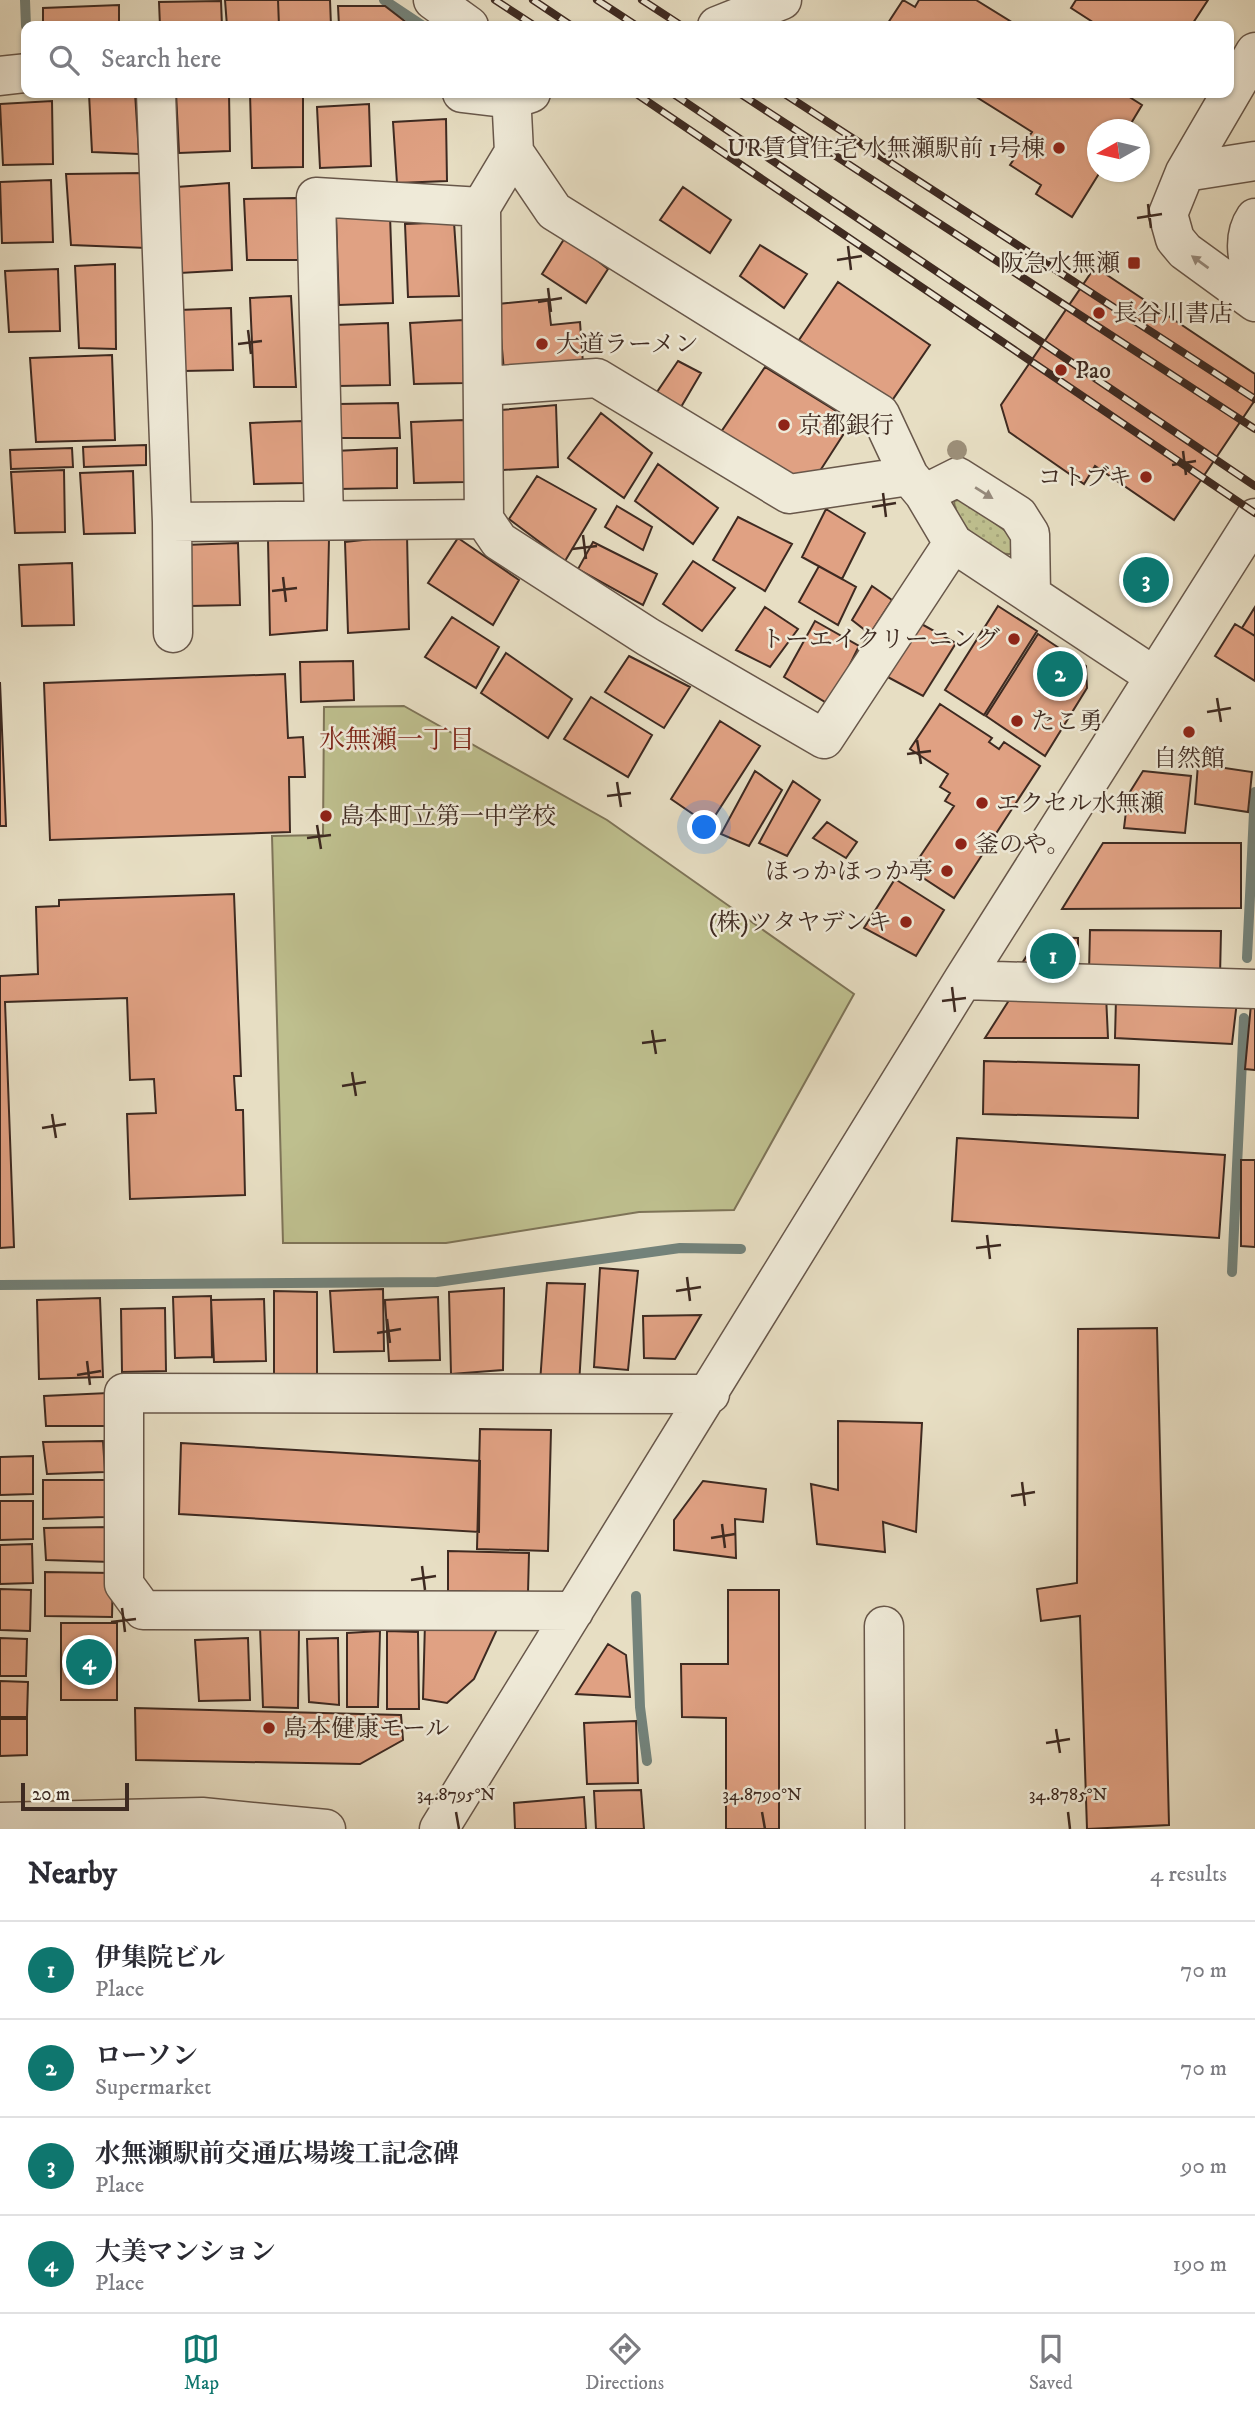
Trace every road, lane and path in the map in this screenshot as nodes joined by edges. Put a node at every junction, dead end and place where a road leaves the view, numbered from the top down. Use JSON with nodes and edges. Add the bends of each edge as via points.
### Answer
{"nodes":[{"id":1,"x":433,"y":0,"type":"edge"},
{"id":2,"x":782,"y":0,"type":"edge"},
{"id":3,"x":462,"y":21,"type":"edge"},
{"id":4,"x":730,"y":21,"type":"edge"},
{"id":5,"x":1255,"y":52,"type":"edge"},
{"id":6,"x":21,"y":74,"type":"edge"},
{"id":7,"x":0,"y":76,"type":"edge"},
{"id":8,"x":1234,"y":88,"type":"edge"},
{"id":9,"x":156,"y":98,"type":"edge"},
{"id":10,"x":518,"y":98,"type":"edge"},
{"id":11,"x":1228,"y":98,"type":"edge"},
{"id":12,"x":513,"y":152,"type":"junction"},
{"id":13,"x":1255,"y":161,"type":"edge"},
{"id":14,"x":1185,"y":172,"type":"junction"},
{"id":15,"x":481,"y":207,"type":"junction"},
{"id":16,"x":1255,"y":218,"type":"edge"},
{"id":17,"x":1255,"y":290,"type":"edge"},
{"id":18,"x":1255,"y":302,"type":"edge"},
{"id":19,"x":485,"y":386,"type":"junction"},
{"id":20,"x":917,"y":485,"type":"junction"},
{"id":21,"x":1255,"y":517,"type":"edge"},
{"id":22,"x":484,"y":519,"type":"junction"},
{"id":23,"x":324,"y":520,"type":"junction"},
{"id":24,"x":172,"y":522,"type":"junction"},
{"id":25,"x":953,"y":543,"type":"junction"},
{"id":26,"x":1243,"y":564,"type":"edge"},
{"id":27,"x":1031,"y":594,"type":"junction"},
{"id":28,"x":173,"y":633,"type":"dead end"},
{"id":29,"x":1154,"y":676,"type":"junction"},
{"id":30,"x":963,"y":980,"type":"junction"},
{"id":31,"x":1255,"y":989,"type":"edge"},
{"id":32,"x":709,"y":1394,"type":"junction"},
{"id":33,"x":574,"y":1611,"type":"junction"},
{"id":34,"x":884,"y":1626,"type":"dead end"},
{"id":35,"x":0,"y":1804,"type":"edge"},
{"id":36,"x":132,"y":1818,"type":"junction"},
{"id":37,"x":0,"y":1822,"type":"edge"},
{"id":38,"x":326,"y":1829,"type":"edge"},
{"id":39,"x":428,"y":1829,"type":"edge"},
{"id":40,"x":439,"y":1829,"type":"edge"},
{"id":41,"x":886,"y":1829,"type":"edge"}],
"edges":[{"from":1,"to":3,"type":"street"},
{"from":2,"to":4,"type":"street"},
{"from":5,"to":8,"type":"street"},
{"from":6,"to":7,"type":"street"},
{"from":9,"to":24,"type":"street"},
{"from":10,"to":12,"type":"street"},
{"from":11,"to":14,"type":"street"},
{"from":12,"to":15,"type":"street"},
{"from":12,"to":20,"type":"street","via":[[554,211],[880,414]]},
{"from":13,"to":14,"type":"street"},
{"from":18,"to":14,"type":"street","one_way":true,"via":[[1175,239],[1168,214]]},
{"from":15,"to":19,"type":"street"},
{"from":15,"to":23,"type":"street","via":[[316,197]]},
{"from":16,"to":17,"type":"street","via":[[1247,240]]},
{"from":19,"to":20,"type":"street","via":[[597,378],[789,494]]},
{"from":19,"to":22,"type":"street"},
{"from":20,"to":25,"type":"street"},
{"from":20,"to":27,"type":"street","one_way":true,"via":[[958,477],[1018,515],[1030,534]]},
{"from":21,"to":26,"type":"street"},
{"from":22,"to":23,"type":"street"},
{"from":22,"to":25,"type":"street","via":[[499,541],[648,637],[824,739]]},
{"from":23,"to":24,"type":"street"},
{"from":24,"to":28,"type":"street"},
{"from":25,"to":27,"type":"street"},
{"from":26,"to":29,"type":"street"},
{"from":27,"to":29,"type":"street"},
{"from":29,"to":30,"type":"street"},
{"from":30,"to":31,"type":"street"},
{"from":30,"to":32,"type":"street"},
{"from":32,"to":33,"type":"street"},
{"from":32,"to":33,"type":"street","via":[[124,1393],[124,1584],[144,1610]]},
{"from":33,"to":40,"type":"street"},
{"from":34,"to":41,"type":"street"},
{"from":35,"to":36,"type":"street"},
{"from":36,"to":37,"type":"street"},
{"from":36,"to":38,"type":"street","via":[[202,1817]]},
{"from":39,"to":40,"type":"street"}]}
